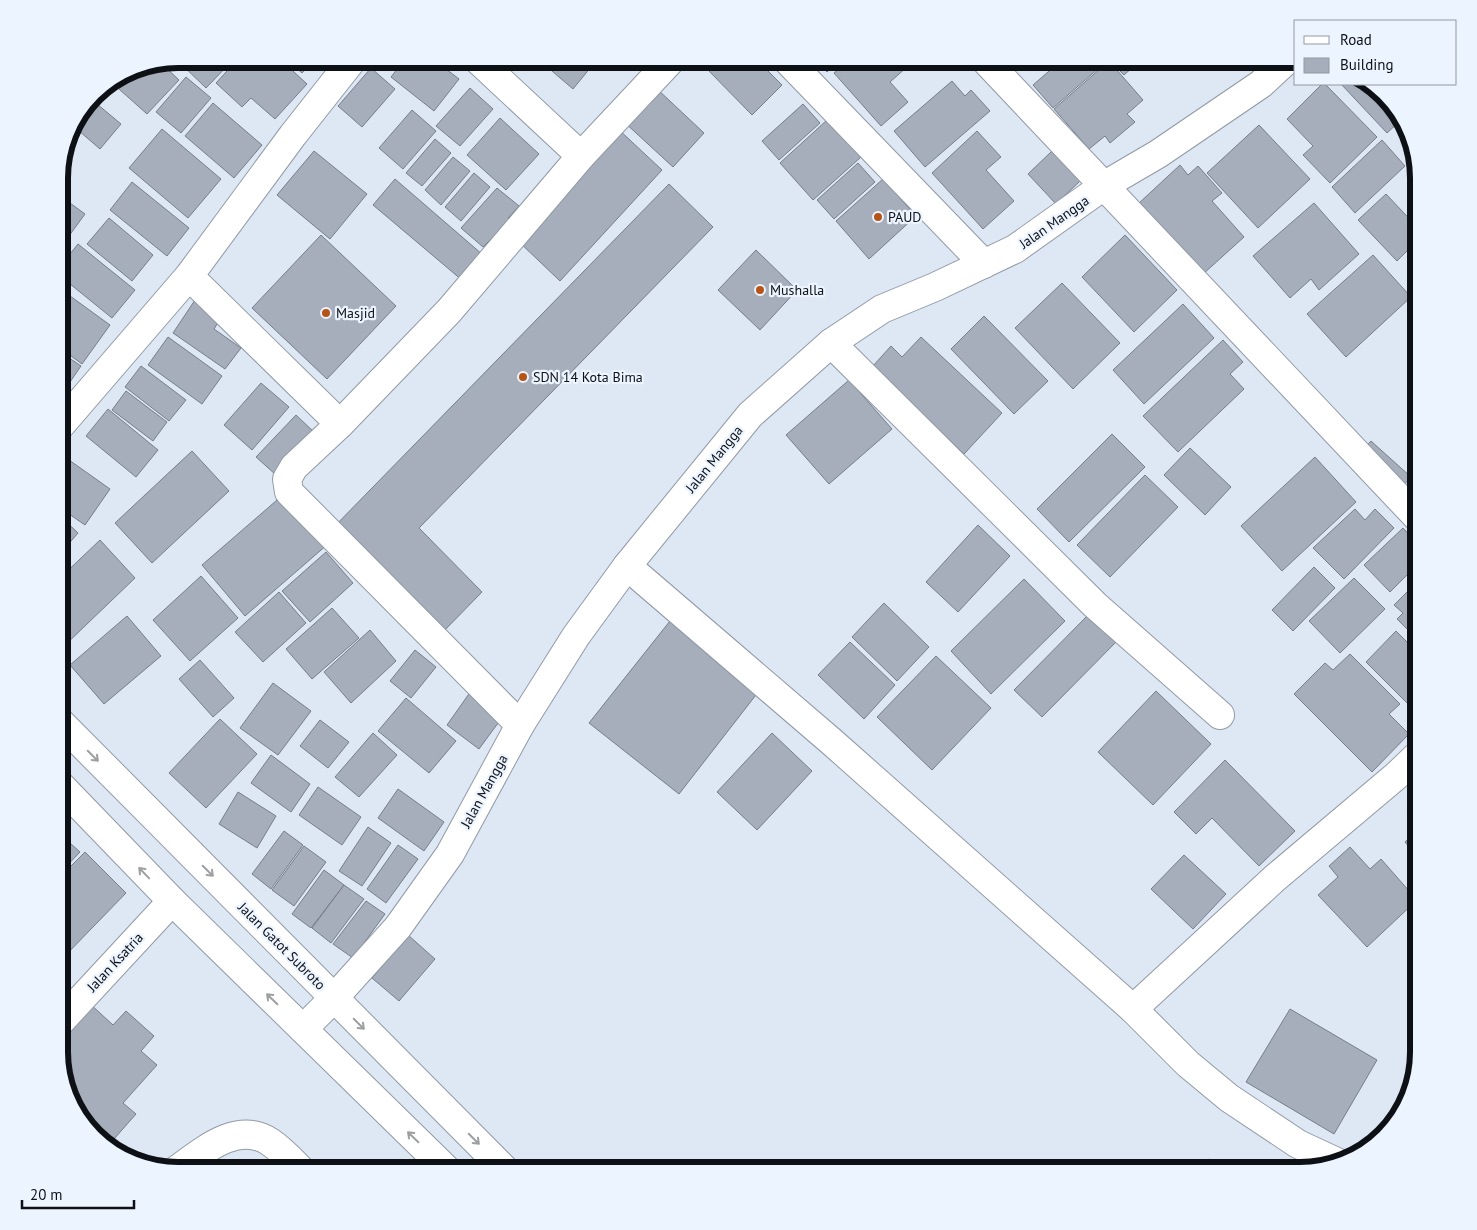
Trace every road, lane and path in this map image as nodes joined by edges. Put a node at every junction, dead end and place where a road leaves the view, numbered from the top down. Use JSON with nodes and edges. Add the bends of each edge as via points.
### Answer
{"nodes":[{"id":1,"x":346,"y":68,"type":"edge"},
{"id":2,"x":487,"y":68,"type":"edge"},
{"id":3,"x":664,"y":68,"type":"edge"},
{"id":4,"x":795,"y":68,"type":"edge"},
{"id":5,"x":993,"y":68,"type":"edge"},
{"id":6,"x":1278,"y":68,"type":"edge"},
{"id":7,"x":581,"y":156,"type":"junction"},
{"id":8,"x":1105,"y":186,"type":"junction"},
{"id":9,"x":984,"y":264,"type":"junction"},
{"id":10,"x":189,"y":276,"type":"junction"},
{"id":11,"x":831,"y":343,"type":"junction"},
{"id":12,"x":68,"y":417,"type":"edge"},
{"id":13,"x":340,"y":424,"type":"junction"},
{"id":14,"x":1410,"y":510,"type":"edge"},
{"id":15,"x":628,"y":566,"type":"junction"},
{"id":16,"x":1220,"y":715,"type":"dead end"},
{"id":17,"x":520,"y":725,"type":"junction"},
{"id":18,"x":68,"y":730,"type":"edge"},
{"id":19,"x":1410,"y":763,"type":"edge"},
{"id":20,"x":68,"y":793,"type":"edge"},
{"id":21,"x":172,"y":901,"type":"junction"},
{"id":22,"x":334,"y":998,"type":"junction"},
{"id":23,"x":1133,"y":1009,"type":"junction"},
{"id":24,"x":68,"y":1013,"type":"edge"},
{"id":25,"x":303,"y":1029,"type":"junction"},
{"id":26,"x":1328,"y":1159,"type":"edge"},
{"id":27,"x":188,"y":1162,"type":"edge"},
{"id":28,"x":292,"y":1162,"type":"edge"},
{"id":29,"x":439,"y":1162,"type":"edge"},
{"id":30,"x":497,"y":1162,"type":"edge"}],
"edges":[{"from":1,"to":10,"type":"street"},
{"from":2,"to":7,"type":"street"},
{"from":3,"to":7,"type":"street"},
{"from":4,"to":9,"type":"street"},
{"from":5,"to":8,"type":"street"},
{"from":6,"to":8,"type":"street","name":"Jalan Mangga","via":[[1261,84]]},
{"from":7,"to":13,"type":"street","via":[[449,311]]},
{"from":8,"to":9,"type":"street","name":"Jalan Mangga","via":[[1015,249]]},
{"from":8,"to":14,"type":"street"},
{"from":9,"to":11,"type":"street","name":"Jalan Mangga","via":[[882,309]]},
{"from":10,"to":12,"type":"street"},
{"from":10,"to":13,"type":"street"},
{"from":11,"to":15,"type":"street","name":"Jalan Mangga","via":[[750,415]]},
{"from":11,"to":16,"type":"street","via":[[1095,605]]},
{"from":13,"to":17,"type":"street","via":[[294,467],[287,479],[289,492]]},
{"from":15,"to":17,"type":"street","name":"Jalan Mangga","via":[[576,636]]},
{"from":15,"to":23,"type":"street"},
{"from":17,"to":22,"type":"street","name":"Jalan Mangga","via":[[450,854],[398,927]]},
{"from":18,"to":22,"type":"street","name":"Jalan Gatot Subroto","one_way":true},
{"from":19,"to":23,"type":"street","via":[[1275,878]]},
{"from":21,"to":20,"type":"street","one_way":true},
{"from":21,"to":24,"type":"street","name":"Jalan Ksatria"},
{"from":25,"to":21,"type":"street","one_way":true},
{"from":22,"to":25,"type":"street","name":"Jalan Mangga"},
{"from":22,"to":30,"type":"street","name":"Jalan Gatot Subroto","one_way":true},
{"from":23,"to":26,"type":"street","via":[[1188,1064],[1229,1098],[1298,1144]]},
{"from":29,"to":25,"type":"street","one_way":true},
{"from":27,"to":28,"type":"street","via":[[237,1134],[268,1141]]}]}
